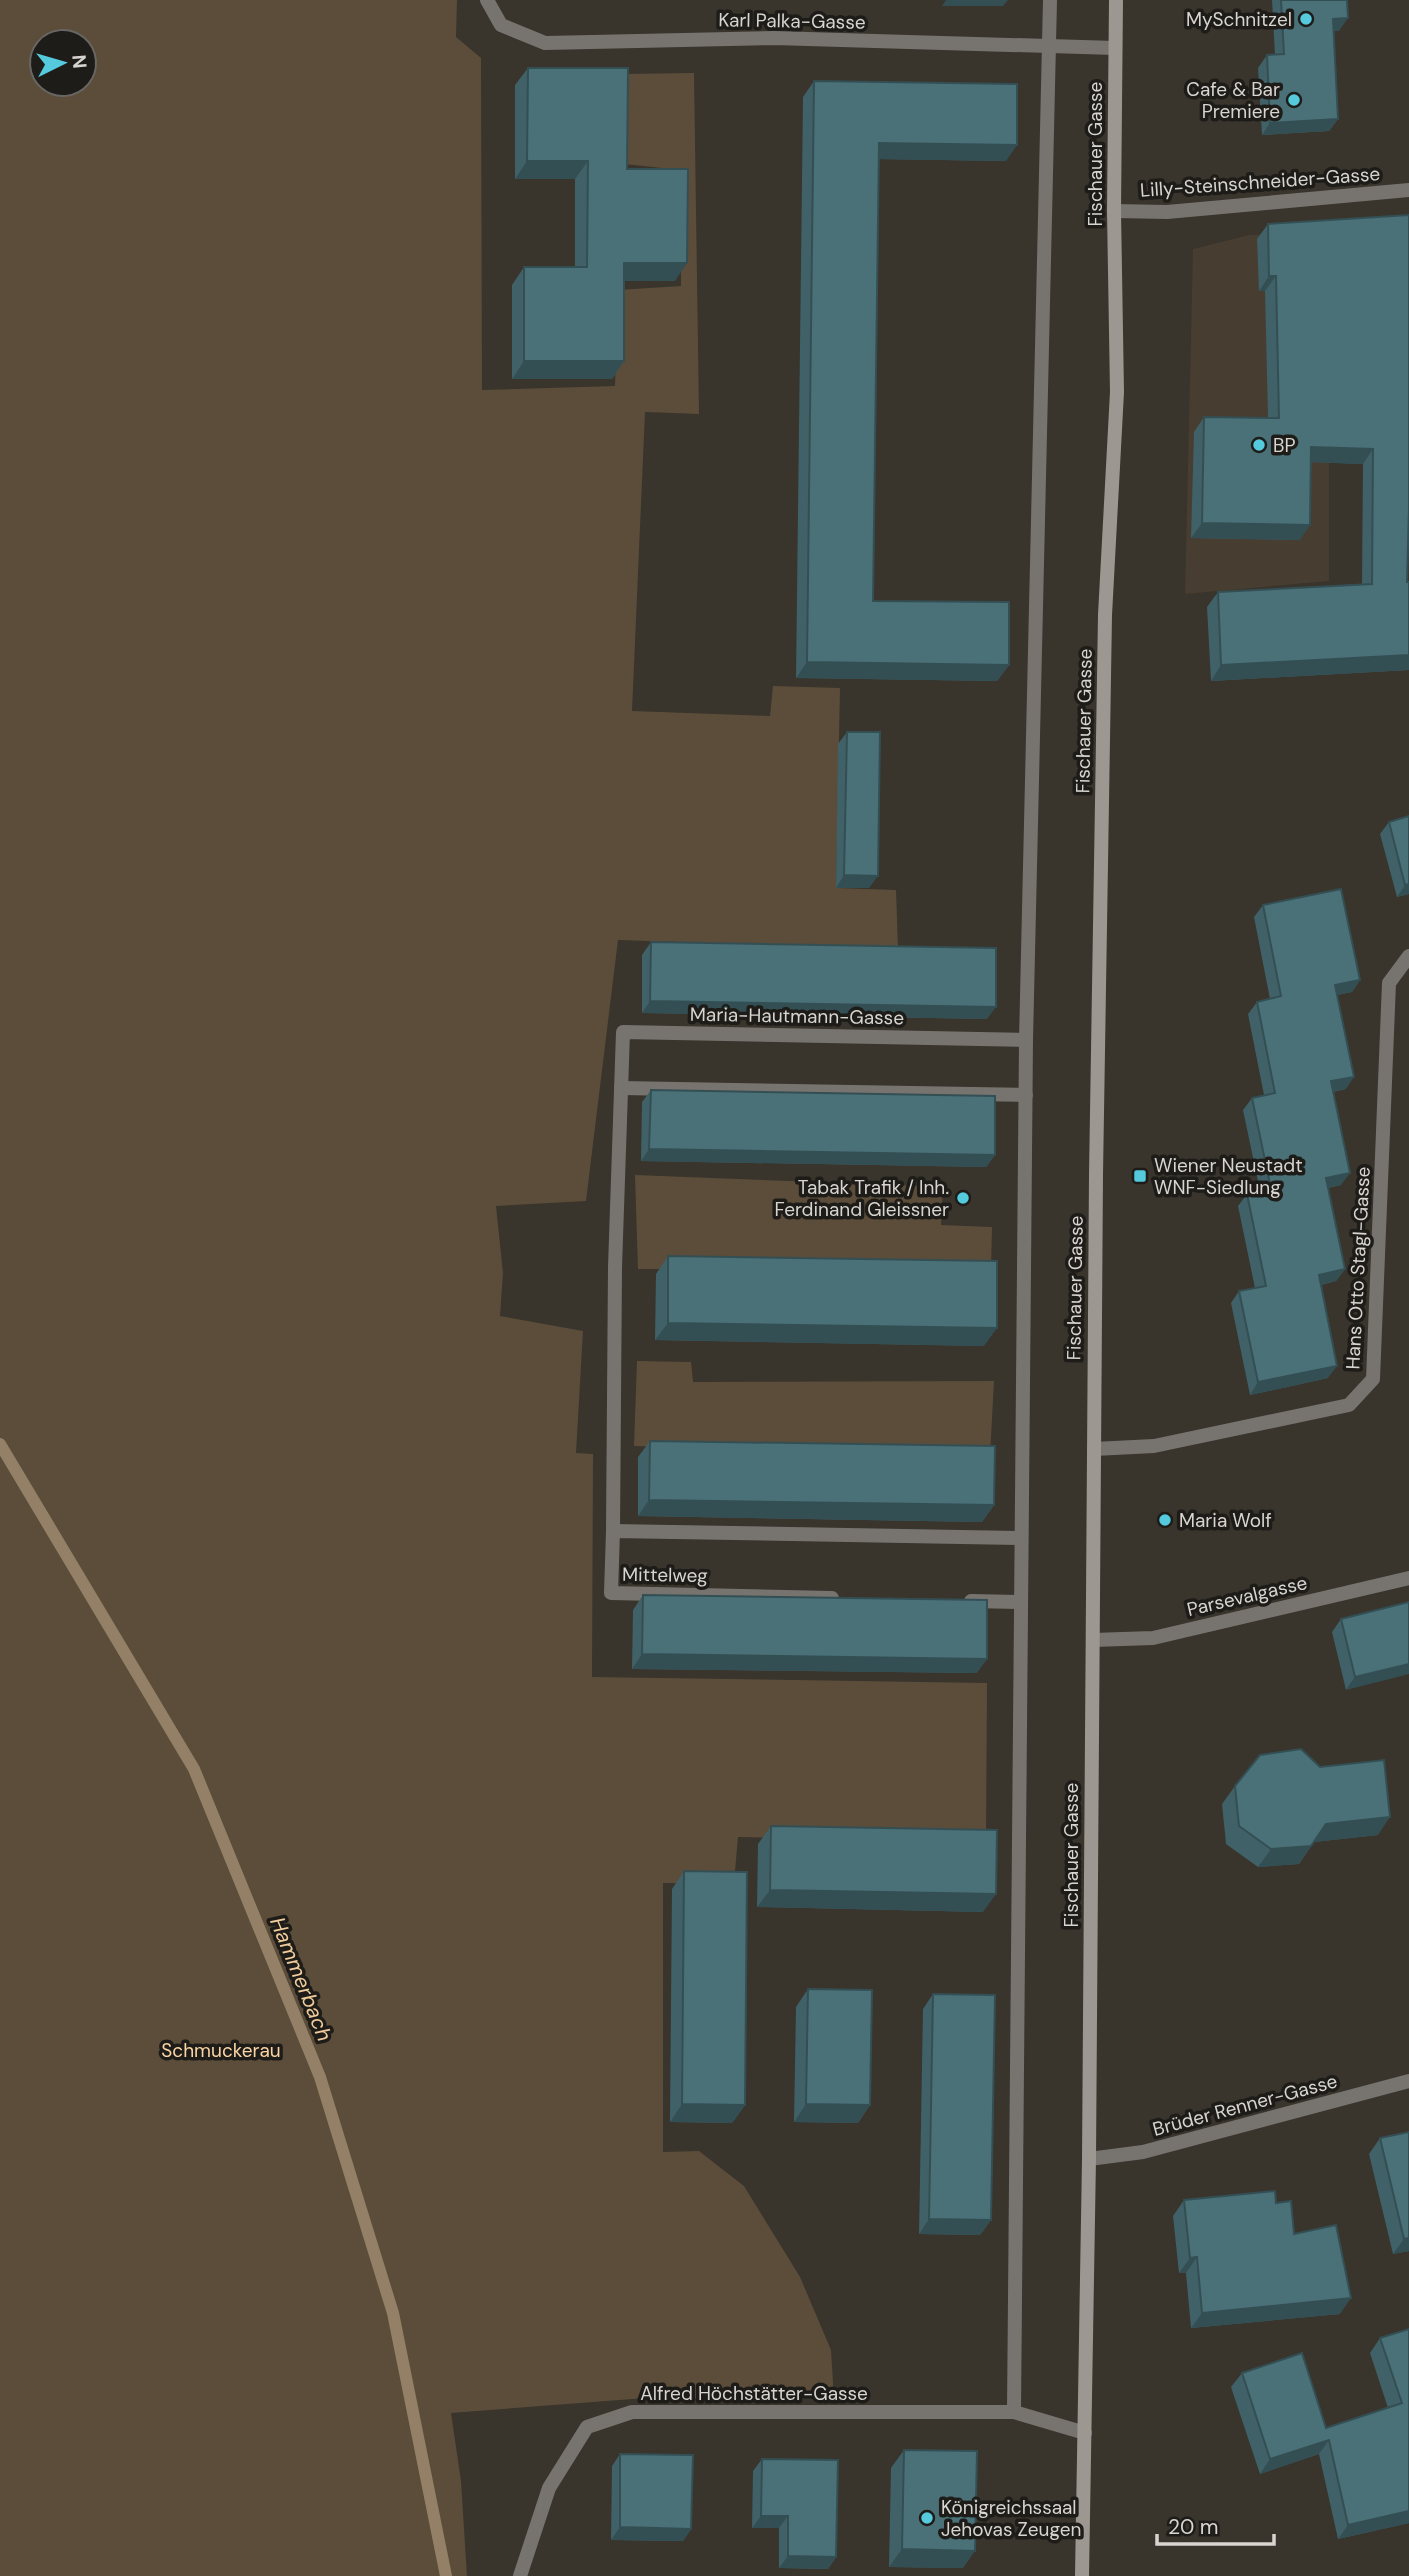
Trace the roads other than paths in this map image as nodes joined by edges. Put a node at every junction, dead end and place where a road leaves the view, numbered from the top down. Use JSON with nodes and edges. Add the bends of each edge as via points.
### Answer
{"nodes":[{"id":1,"x":487,"y":0,"type":"edge"},
{"id":2,"x":1050,"y":0,"type":"edge"},
{"id":3,"x":1115,"y":0,"type":"edge"},
{"id":4,"x":1048,"y":46,"type":"junction"},
{"id":5,"x":1115,"y":48,"type":"junction"},
{"id":6,"x":1409,"y":190,"type":"edge"},
{"id":7,"x":1114,"y":211,"type":"junction"},
{"id":8,"x":1409,"y":956,"type":"edge"},
{"id":9,"x":1026,"y":1040,"type":"junction"},
{"id":10,"x":621,"y":1088,"type":"junction"},
{"id":11,"x":1026,"y":1095,"type":"junction"},
{"id":12,"x":1094,"y":1448,"type":"junction"},
{"id":13,"x":613,"y":1531,"type":"junction"},
{"id":14,"x":1021,"y":1538,"type":"junction"},
{"id":15,"x":1409,"y":1578,"type":"edge"},
{"id":16,"x":843,"y":1598,"type":"edge"},
{"id":17,"x":953,"y":1601,"type":"edge"},
{"id":18,"x":1021,"y":1602,"type":"junction"},
{"id":19,"x":1093,"y":1640,"type":"junction"},
{"id":20,"x":1409,"y":2081,"type":"edge"},
{"id":21,"x":1089,"y":2159,"type":"junction"},
{"id":22,"x":1014,"y":2412,"type":"junction"},
{"id":23,"x":1085,"y":2434,"type":"junction"},
{"id":24,"x":520,"y":2576,"type":"edge"},
{"id":25,"x":1082,"y":2576,"type":"edge"}],
"edges":[{"from":1,"to":4,"type":"street","name":"Karl Palka-Gasse","via":[[501,25],[545,43],[774,38]]},
{"from":2,"to":4,"type":"street"},
{"from":3,"to":5,"type":"main road","name":"Fischauer Gasse"},
{"from":4,"to":5,"type":"street","name":"Karl Palka-Gasse"},
{"from":4,"to":9,"type":"street"},
{"from":5,"to":7,"type":"main road","name":"Fischauer Gasse"},
{"from":6,"to":7,"type":"street","name":"Lilly-Steinschneider-Gasse","via":[[1167,212]]},
{"from":7,"to":12,"type":"main road","name":"Fischauer Gasse","via":[[1117,392],[1105,615]]},
{"from":8,"to":12,"type":"street","name":"Hans Otto Stagl-Gasse","via":[[1389,983],[1373,1378],[1349,1405],[1154,1446]]},
{"from":9,"to":10,"type":"street","name":"Maria-Hautmann-Gasse","via":[[623,1032]]},
{"from":9,"to":11,"type":"street"},
{"from":10,"to":11,"type":"street"},
{"from":10,"to":13,"type":"street","name":"Maria-Hautmann-Gasse"},
{"from":11,"to":14,"type":"street"},
{"from":12,"to":19,"type":"main road","name":"Fischauer Gasse"},
{"from":13,"to":14,"type":"street"},
{"from":13,"to":16,"type":"street","name":"Mittelweg","via":[[611,1593]]},
{"from":14,"to":18,"type":"street"},
{"from":15,"to":19,"type":"street","name":"Parsevalgasse","via":[[1153,1637]]},
{"from":17,"to":18,"type":"street"},
{"from":18,"to":22,"type":"street"},
{"from":19,"to":21,"type":"main road","name":"Fischauer Gasse"},
{"from":20,"to":21,"type":"street","name":"Brüder Renner-Gasse","via":[[1143,2152]]},
{"from":21,"to":23,"type":"main road","name":"Fischauer Gasse"},
{"from":22,"to":23,"type":"street","name":"Alfred Höchstätter-Gasse"},
{"from":22,"to":24,"type":"street","name":"Alfred Höchstätter-Gasse","via":[[632,2412],[587,2427],[549,2488]]},
{"from":23,"to":25,"type":"main road","name":"Fischauer Gasse"}]}
